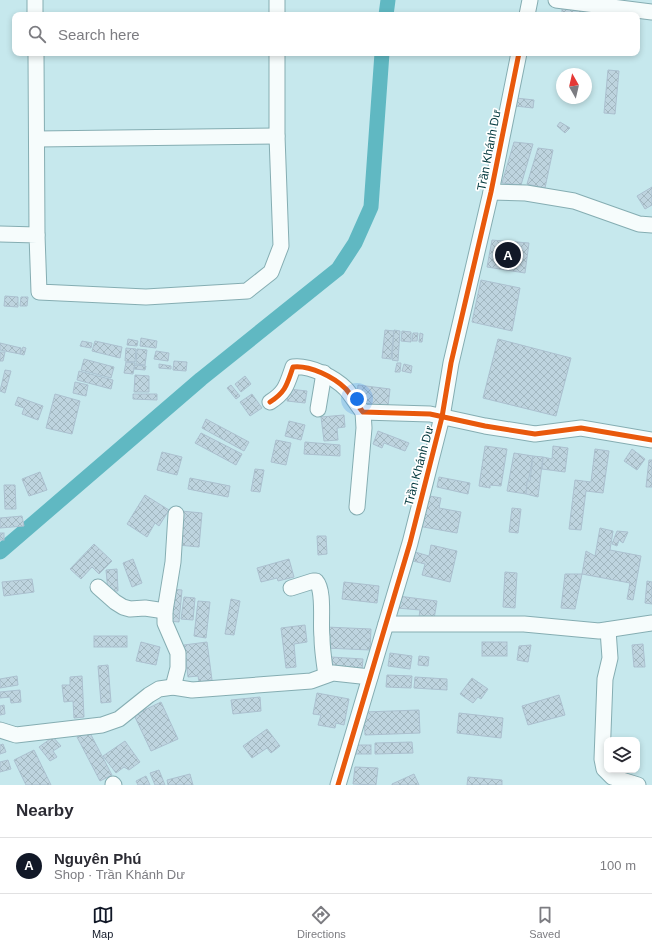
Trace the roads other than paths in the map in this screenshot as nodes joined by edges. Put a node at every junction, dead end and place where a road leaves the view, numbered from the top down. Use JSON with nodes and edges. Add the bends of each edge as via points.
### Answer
{"nodes":[{"id":1,"x":35,"y":0,"type":"edge"},
{"id":2,"x":277,"y":0,"type":"edge"},
{"id":3,"x":530,"y":0,"type":"edge"},
{"id":4,"x":556,"y":0,"type":"edge"},
{"id":5,"x":35,"y":12,"type":"edge"},
{"id":6,"x":277,"y":12,"type":"edge"},
{"id":7,"x":528,"y":12,"type":"edge"},
{"id":8,"x":652,"y":12,"type":"edge"},
{"id":9,"x":36,"y":56,"type":"edge"},
{"id":10,"x":277,"y":56,"type":"edge"},
{"id":11,"x":518,"y":56,"type":"edge"},
{"id":12,"x":277,"y":136,"type":"junction"},
{"id":13,"x":37,"y":139,"type":"junction"},
{"id":14,"x":491,"y":192,"type":"junction"},
{"id":15,"x":652,"y":225,"type":"edge"},
{"id":16,"x":0,"y":234,"type":"edge"},
{"id":17,"x":37,"y":235,"type":"junction"},
{"id":18,"x":324,"y":373,"type":"junction"},
{"id":19,"x":270,"y":402,"type":"dead end"},
{"id":20,"x":318,"y":409,"type":"dead end"},
{"id":21,"x":363,"y":412,"type":"junction"},
{"id":22,"x":442,"y":417,"type":"junction"},
{"id":23,"x":652,"y":440,"type":"edge"},
{"id":24,"x":357,"y":507,"type":"dead end"},
{"id":25,"x":176,"y":514,"type":"dead end"},
{"id":26,"x":98,"y":587,"type":"dead end"},
{"id":27,"x":291,"y":588,"type":"dead end"},
{"id":28,"x":165,"y":611,"type":"junction"},
{"id":29,"x":652,"y":623,"type":"edge"},
{"id":30,"x":386,"y":624,"type":"junction"},
{"id":31,"x":608,"y":630,"type":"junction"},
{"id":32,"x":326,"y":675,"type":"junction"},
{"id":33,"x":370,"y":677,"type":"junction"},
{"id":34,"x":173,"y":687,"type":"junction"},
{"id":35,"x":0,"y":730,"type":"edge"},
{"id":36,"x":338,"y":785,"type":"edge"},
{"id":37,"x":638,"y":785,"type":"edge"}],
"edges":[{"from":1,"to":5,"type":"street"},
{"from":2,"to":6,"type":"street"},
{"from":3,"to":7,"type":"street"},
{"from":4,"to":8,"type":"street"},
{"from":9,"to":13,"type":"street"},
{"from":10,"to":12,"type":"street"},
{"from":11,"to":14,"type":"street","name":"Trần Khánh Dư"},
{"from":12,"to":13,"type":"street"},
{"from":12,"to":17,"type":"street","via":[[281,246],[271,272],[247,291],[146,297],[39,292]]},
{"from":13,"to":17,"type":"street"},
{"from":14,"to":15,"type":"street","via":[[526,193],[574,201],[639,224]]},
{"from":14,"to":22,"type":"street","name":"Trần Khánh Dư","via":[[451,363]]},
{"from":16,"to":17,"type":"street"},
{"from":18,"to":19,"type":"street","via":[[300,366],[293,367],[286,388],[280,396]]},
{"from":18,"to":20,"type":"street"},
{"from":18,"to":21,"type":"street","via":[[346,389]]},
{"from":21,"to":22,"type":"street","via":[[430,414]]},
{"from":21,"to":24,"type":"street","via":[[364,428]]},
{"from":22,"to":23,"type":"street","via":[[535,434],[581,428]]},
{"from":22,"to":30,"type":"street","name":"Trần Khánh Dư","via":[[410,543]]},
{"from":25,"to":28,"type":"street","via":[[173,562]]},
{"from":26,"to":28,"type":"street","via":[[122,607]]},
{"from":27,"to":32,"type":"street","via":[[313,581],[319,585]]},
{"from":28,"to":34,"type":"street","via":[[166,623],[178,653],[178,668]]},
{"from":29,"to":31,"type":"street"},
{"from":30,"to":31,"type":"street","via":[[524,624]]},
{"from":30,"to":33,"type":"street","name":"Trần Khánh Dư"},
{"from":31,"to":37,"type":"street","via":[[610,658],[604,679],[602,759],[604,769],[612,777]]},
{"from":32,"to":33,"type":"street","via":[[333,673]]},
{"from":32,"to":34,"type":"street","via":[[311,681],[192,690]]},
{"from":33,"to":36,"type":"street","name":"Trần Khánh Dư"},
{"from":34,"to":35,"type":"street","via":[[159,689],[119,719],[102,725],[16,735]]}]}
